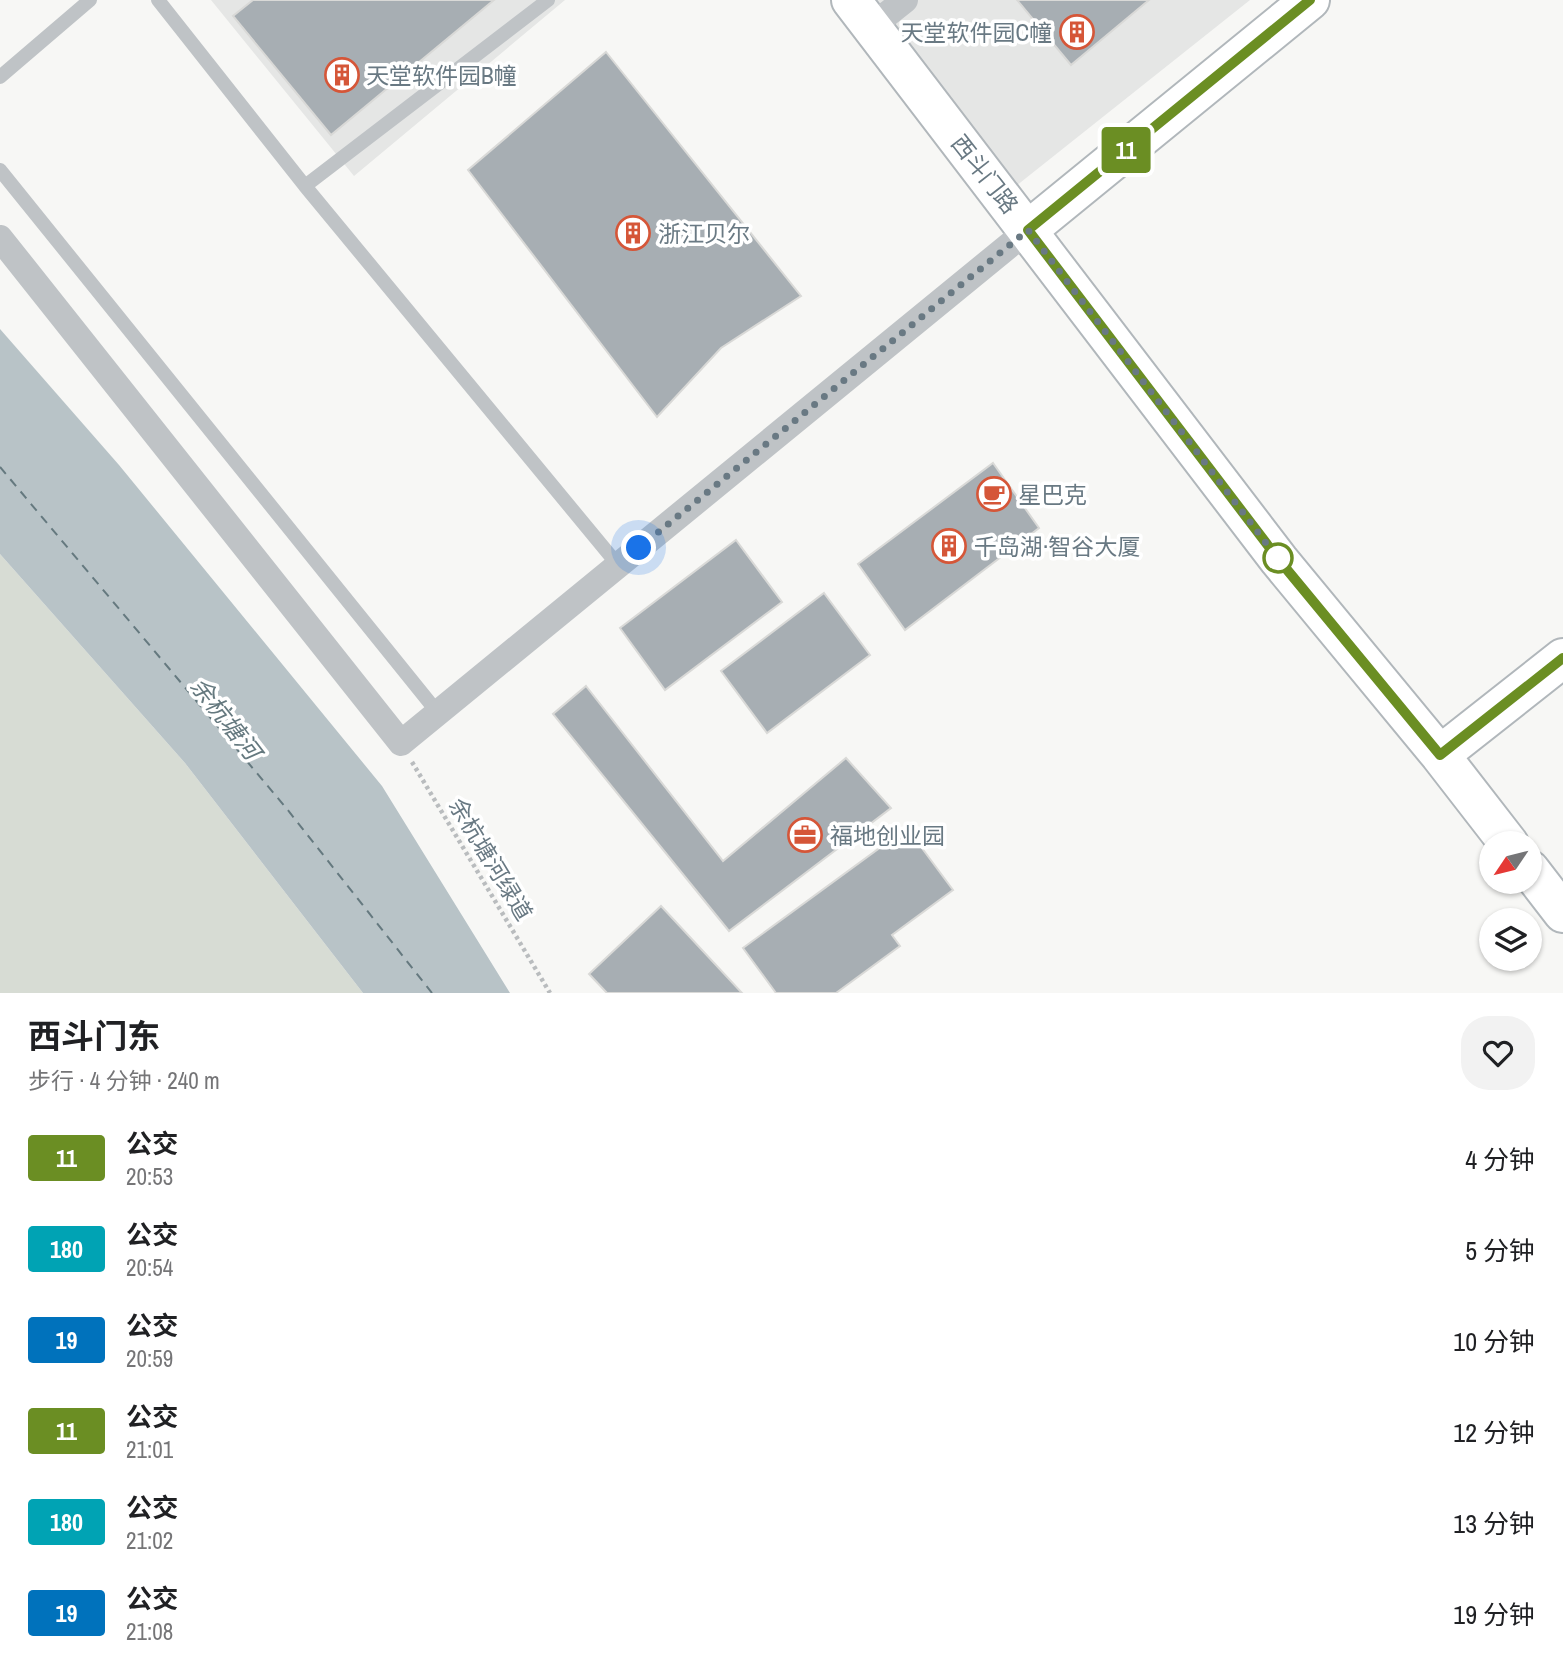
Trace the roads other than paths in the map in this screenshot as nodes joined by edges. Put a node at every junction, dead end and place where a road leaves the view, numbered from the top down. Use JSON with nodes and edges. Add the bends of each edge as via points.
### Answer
{"nodes":[{"id":1,"x":90,"y":0,"type":"edge"},
{"id":2,"x":158,"y":0,"type":"edge"},
{"id":3,"x":548,"y":0,"type":"edge"},
{"id":4,"x":905,"y":0,"type":"edge"},
{"id":5,"x":1311,"y":0,"type":"edge"},
{"id":6,"x":861,"y":13,"type":"edge"},
{"id":7,"x":0,"y":77,"type":"edge"},
{"id":8,"x":0,"y":170,"type":"edge"},
{"id":9,"x":305,"y":186,"type":"junction"},
{"id":10,"x":1028,"y":230,"type":"junction"},
{"id":11,"x":0,"y":238,"type":"edge"},
{"id":12,"x":618,"y":565,"type":"junction"},
{"id":13,"x":1563,"y":658,"type":"edge"},
{"id":14,"x":438,"y":713,"type":"junction"},
{"id":15,"x":1440,"y":755,"type":"junction"},
{"id":16,"x":1499,"y":831,"type":"edge"},
{"id":17,"x":1542,"y":886,"type":"edge"},
{"id":18,"x":1563,"y":913,"type":"edge"}],
"edges":[{"from":1,"to":7,"type":"lane"},
{"from":2,"to":9,"type":"lane"},
{"from":3,"to":9,"type":"lane"},
{"from":4,"to":6,"type":"street"},
{"from":5,"to":10,"type":"street"},
{"from":6,"to":10,"type":"street","name":"西斗门路"},
{"from":8,"to":14,"type":"lane"},
{"from":9,"to":12,"type":"lane"},
{"from":10,"to":12,"type":"street"},
{"from":10,"to":15,"type":"street","name":"西斗门路","via":[[1279,560]]},
{"from":11,"to":14,"type":"street","via":[[401,743]]},
{"from":12,"to":14,"type":"street"},
{"from":13,"to":15,"type":"street"},
{"from":15,"to":16,"type":"street","name":"西斗门路"},
{"from":17,"to":18,"type":"street"}]}
